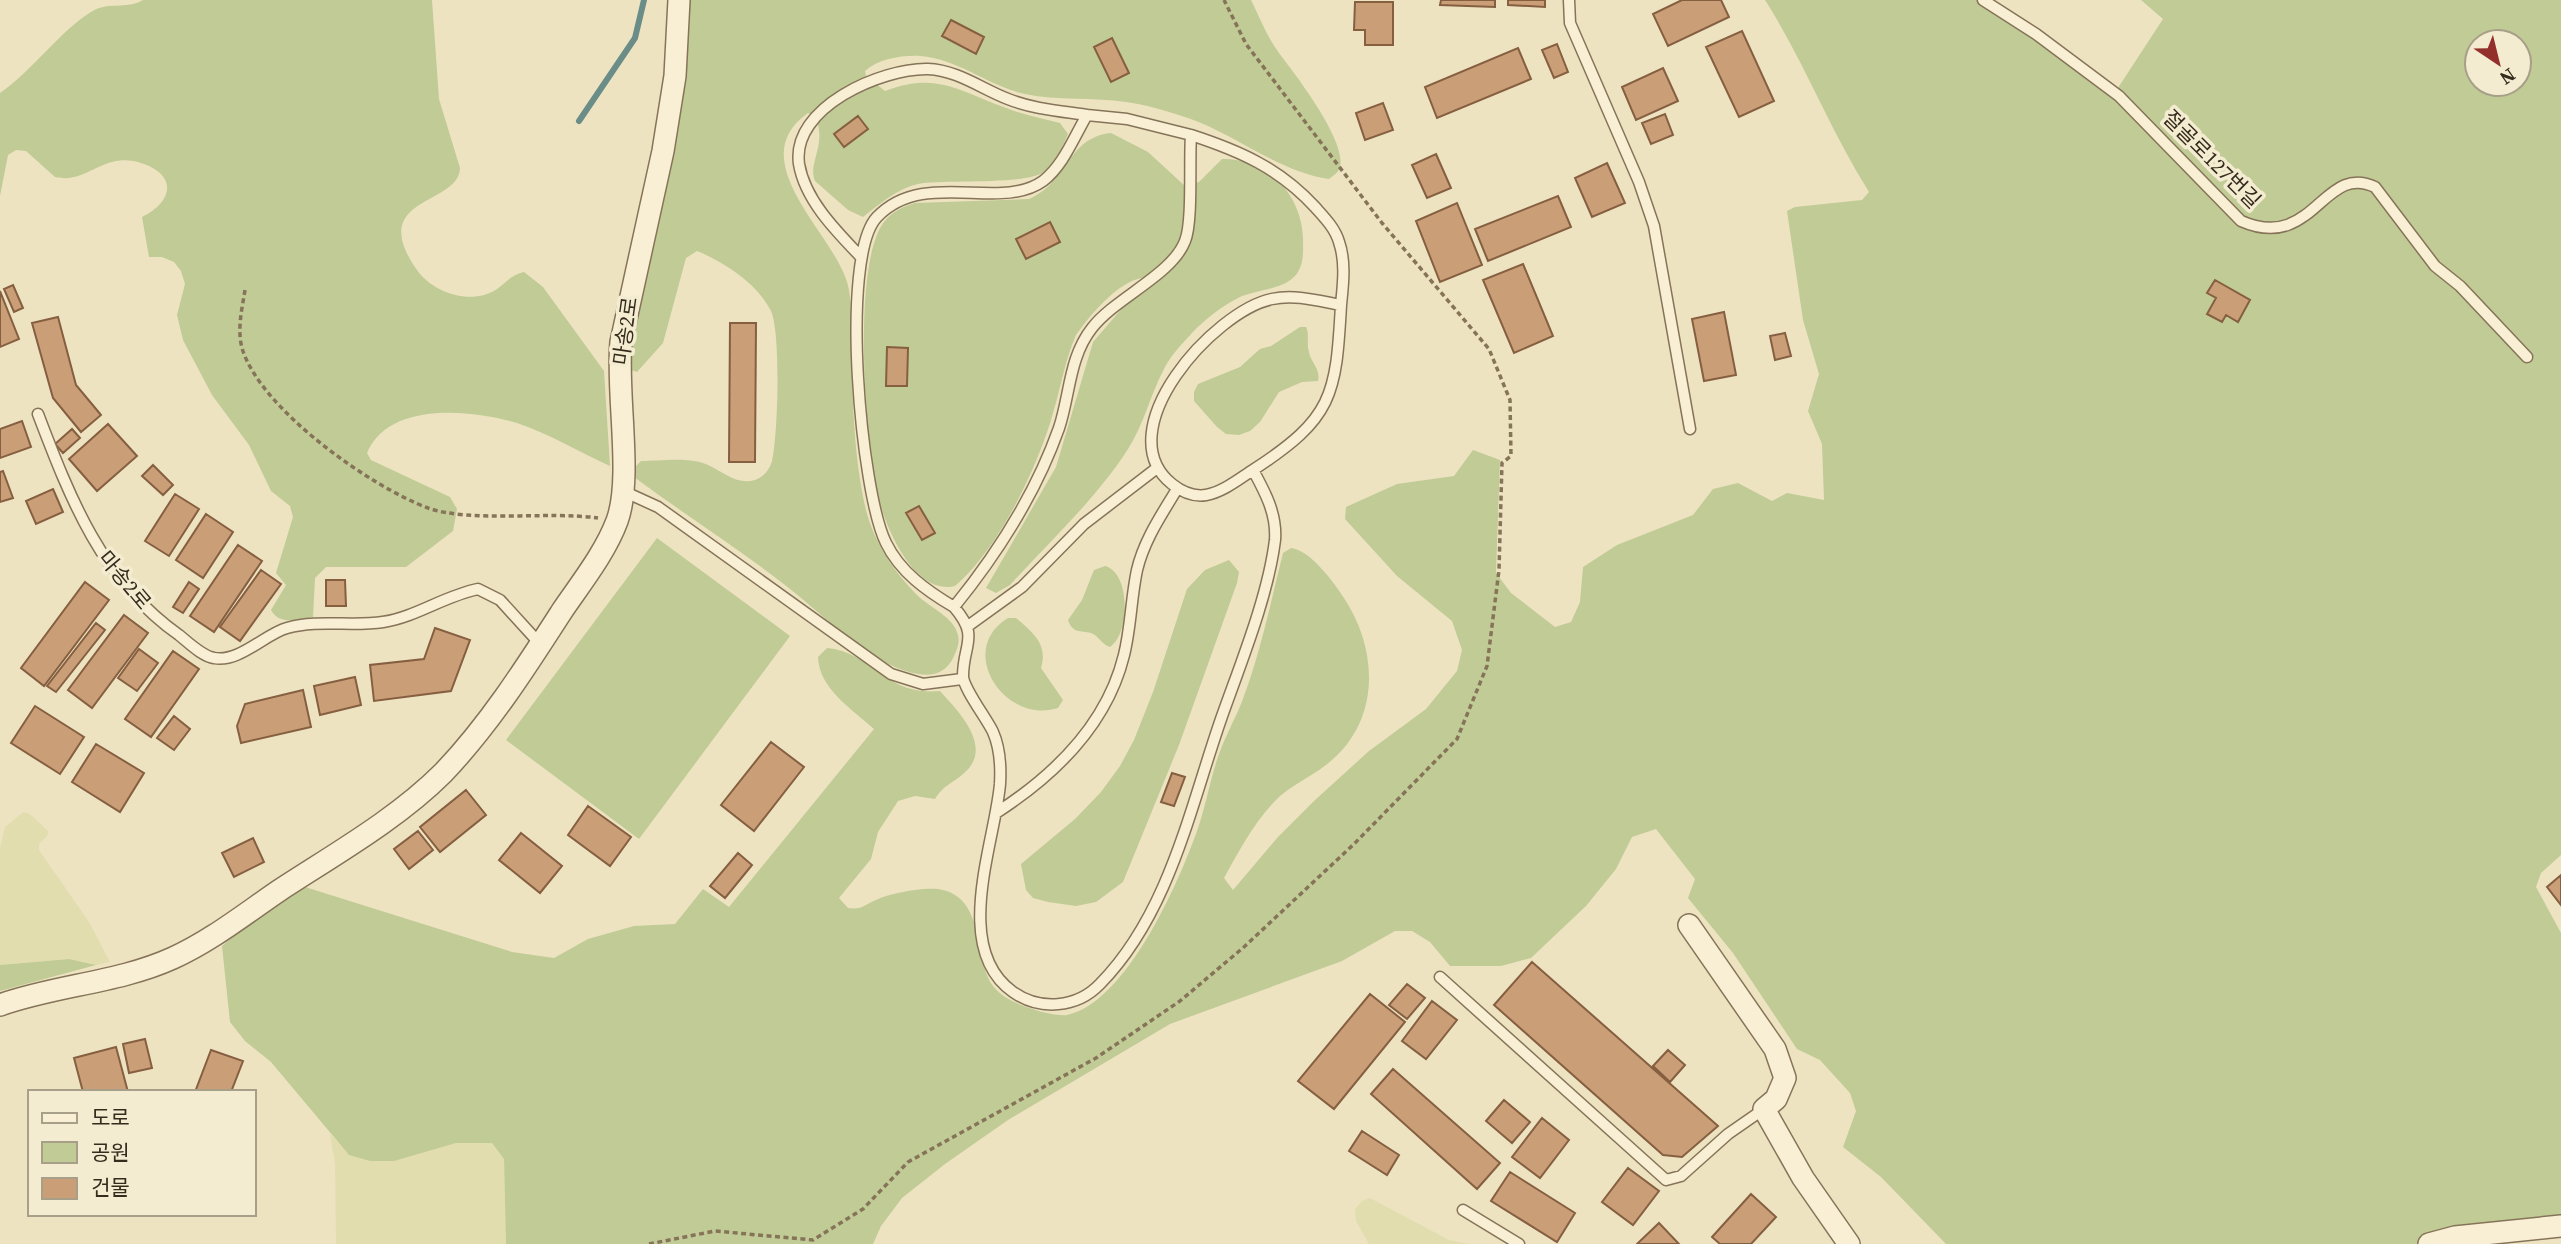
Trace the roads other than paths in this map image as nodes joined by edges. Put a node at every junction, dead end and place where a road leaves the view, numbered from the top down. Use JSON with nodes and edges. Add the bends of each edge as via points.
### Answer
{"nodes":[{"id":1,"x":679,"y":0,"type":"edge"},
{"id":2,"x":1569,"y":0,"type":"edge"},
{"id":3,"x":1990,"y":2,"type":"edge"},
{"id":4,"x":1087,"y":115,"type":"junction"},
{"id":5,"x":1191,"y":135,"type":"junction"},
{"id":6,"x":860,"y":257,"type":"junction"},
{"id":7,"x":1341,"y":305,"type":"junction"},
{"id":8,"x":2527,"y":357,"type":"dead end"},
{"id":9,"x":38,"y":414,"type":"dead end"},
{"id":10,"x":1690,"y":429,"type":"dead end"},
{"id":11,"x":1157,"y":468,"type":"junction"},
{"id":12,"x":1253,"y":470,"type":"junction"},
{"id":13,"x":1178,"y":488,"type":"junction"},
{"id":14,"x":623,"y":491,"type":"junction"},
{"id":15,"x":954,"y":607,"type":"junction"},
{"id":16,"x":968,"y":626,"type":"junction"},
{"id":17,"x":541,"y":645,"type":"junction"},
{"id":18,"x":962,"y":678,"type":"junction"},
{"id":19,"x":996,"y":813,"type":"junction"},
{"id":20,"x":1689,"y":925,"type":"dead end"},
{"id":21,"x":1440,"y":977,"type":"dead end"},
{"id":22,"x":0,"y":1005,"type":"edge"},
{"id":23,"x":1764,"y":1109,"type":"junction"},
{"id":24,"x":1463,"y":1210,"type":"dead end"},
{"id":25,"x":2561,"y":1226,"type":"edge"},
{"id":26,"x":1519,"y":1244,"type":"edge"},
{"id":27,"x":1849,"y":1244,"type":"edge"},
{"id":28,"x":2429,"y":1244,"type":"edge"}],
"edges":[{"from":1,"to":14,"type":"street","name":"마송2로","via":[[675,76],[663,151],[621,342]]},
{"from":2,"to":10,"type":"lane","via":[[1570,23],[1654,226]]},
{"from":3,"to":8,"type":"lane","name":"절골로127번길","via":[[2119,96],[2241,221],[2259,229],[2280,229],[2300,220],[2346,182],[2361,180],[2375,187],[2435,266]]},
{"from":4,"to":5,"type":"lane","via":[[1137,121]]},
{"from":4,"to":6,"type":"lane","via":[[1062,159],[1040,183],[996,192],[914,195],[879,215],[866,234]]},
{"from":4,"to":6,"type":"lane","via":[[1026,105],[929,69],[901,71],[856,87],[808,127],[799,154],[804,182],[814,200]]},
{"from":5,"to":7,"type":"lane","via":[[1261,162],[1320,212],[1340,242],[1344,273]]},
{"from":5,"to":15,"type":"lane","via":[[1185,242],[1160,270],[1121,298],[1090,329],[1038,480]]},
{"from":6,"to":15,"type":"lane","via":[[861,425],[878,523],[898,562],[930,593]]},
{"from":7,"to":11,"type":"lane","via":[[1271,299],[1247,308],[1211,333],[1182,365],[1163,402],[1152,441]]},
{"from":7,"to":12,"type":"lane","via":[[1338,362],[1328,400],[1283,451]]},
{"from":9,"to":17,"type":"lane","name":"마송2로","via":[[93,543],[122,584],[167,627],[215,659],[229,657],[286,628],[324,622],[384,622],[478,589],[500,600]]},
{"from":11,"to":13,"type":"lane"},
{"from":11,"to":16,"type":"lane","via":[[1094,516],[1022,587]]},
{"from":12,"to":13,"type":"lane","via":[[1207,495],[1192,496]]},
{"from":12,"to":19,"type":"lane","via":[[1271,508],[1275,540],[1247,647],[1156,901],[1101,984],[1077,1000],[1047,1005],[1029,1001],[1004,984],[990,962],[979,902]]},
{"from":13,"to":19,"type":"lane","via":[[1144,548],[1124,656],[1101,711],[1046,778]]},
{"from":14,"to":17,"type":"street","name":"마송2로","via":[[617,521]]},
{"from":14,"to":18,"type":"lane","via":[[658,507],[891,674],[923,684]]},
{"from":15,"to":16,"type":"lane"},
{"from":16,"to":18,"type":"lane","via":[[970,646]]},
{"from":17,"to":22,"type":"street","name":"마송2로","via":[[441,775],[313,869],[174,958]]},
{"from":18,"to":19,"type":"lane","via":[[998,747]]},
{"from":20,"to":23,"type":"street","via":[[1781,1062],[1782,1089]]},
{"from":21,"to":23,"type":"lane","via":[[1666,1180],[1681,1176]]},
{"from":23,"to":27,"type":"street","via":[[1803,1178]]},
{"from":24,"to":26,"type":"lane"},
{"from":25,"to":28,"type":"street"}]}
